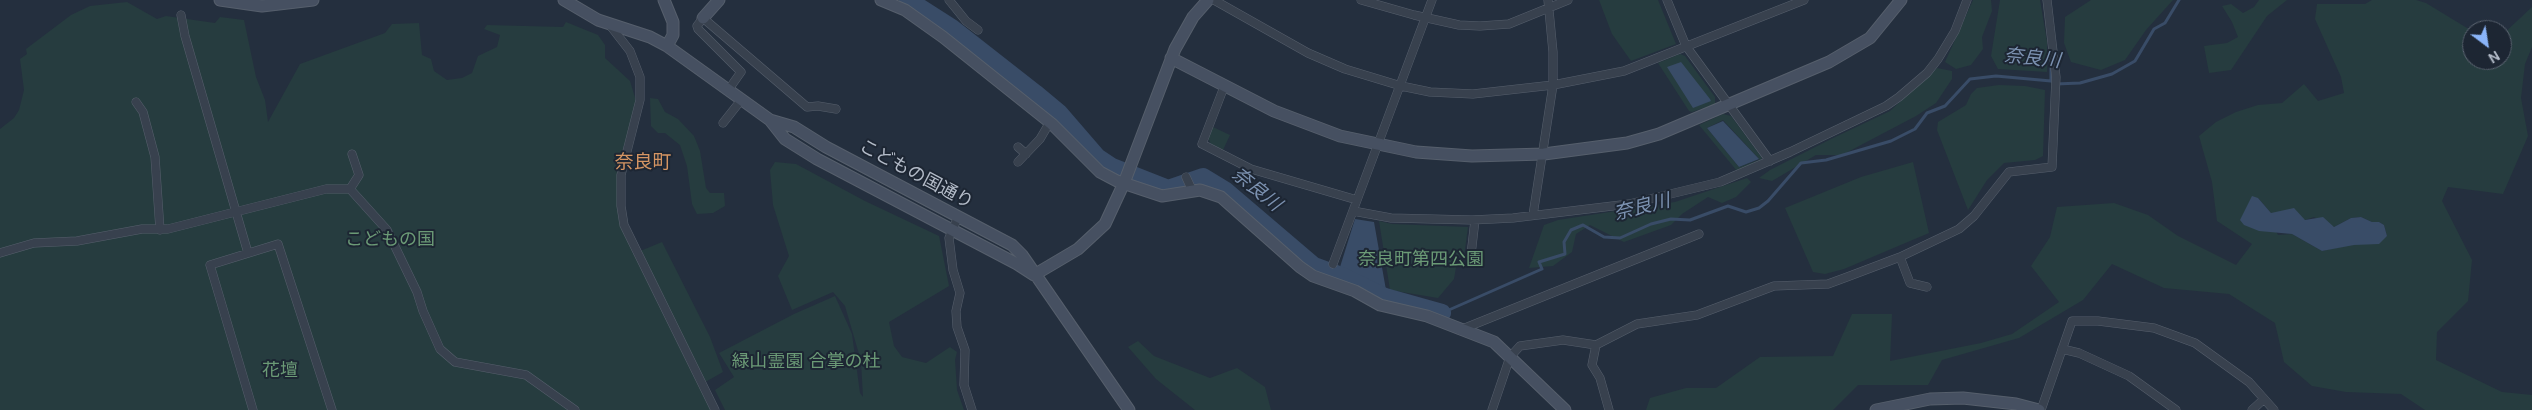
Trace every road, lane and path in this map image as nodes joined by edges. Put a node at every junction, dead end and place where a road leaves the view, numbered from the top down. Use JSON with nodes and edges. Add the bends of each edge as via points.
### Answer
{"nodes":[{"id":1,"x":220,"y":0,"type":"edge"},
{"id":2,"x":313,"y":0,"type":"edge"},
{"id":3,"x":564,"y":0,"type":"edge"},
{"id":4,"x":664,"y":0,"type":"edge"},
{"id":5,"x":719,"y":0,"type":"edge"},
{"id":6,"x":880,"y":0,"type":"edge"},
{"id":7,"x":948,"y":0,"type":"edge"},
{"id":8,"x":1208,"y":0,"type":"edge"},
{"id":9,"x":1214,"y":0,"type":"edge"},
{"id":10,"x":1361,"y":0,"type":"edge"},
{"id":11,"x":1432,"y":0,"type":"edge"},
{"id":12,"x":1568,"y":0,"type":"edge"},
{"id":13,"x":1667,"y":0,"type":"edge"},
{"id":14,"x":1804,"y":0,"type":"edge"},
{"id":15,"x":1901,"y":0,"type":"edge"},
{"id":16,"x":1967,"y":0,"type":"edge"},
{"id":17,"x":2047,"y":0,"type":"edge"},
{"id":18,"x":1795,"y":2,"type":"edge"},
{"id":19,"x":1549,"y":4,"type":"edge"},
{"id":20,"x":182,"y":15,"type":"dead end"},
{"id":21,"x":1426,"y":17,"type":"junction"},
{"id":22,"x":703,"y":18,"type":"junction"},
{"id":23,"x":608,"y":23,"type":"junction"},
{"id":24,"x":978,"y":30,"type":"dead end"},
{"id":25,"x":667,"y":46,"type":"junction"},
{"id":26,"x":1686,"y":46,"type":"junction"},
{"id":27,"x":1171,"y":58,"type":"junction"},
{"id":28,"x":1553,"y":85,"type":"junction"},
{"id":29,"x":1401,"y":86,"type":"junction"},
{"id":30,"x":1224,"y":87,"type":"junction"},
{"id":31,"x":729,"y":89,"type":"junction"},
{"id":32,"x":742,"y":99,"type":"junction"},
{"id":33,"x":136,"y":102,"type":"dead end"},
{"id":34,"x":1729,"y":104,"type":"junction"},
{"id":35,"x":836,"y":109,"type":"dead end"},
{"id":36,"x":770,"y":120,"type":"junction"},
{"id":37,"x":1050,"y":122,"type":"junction"},
{"id":38,"x":724,"y":123,"type":"dead end"},
{"id":39,"x":1378,"y":146,"type":"junction"},
{"id":40,"x":1018,"y":147,"type":"dead end"},
{"id":41,"x":352,"y":154,"type":"dead end"},
{"id":42,"x":1026,"y":154,"type":"junction"},
{"id":43,"x":1544,"y":154,"type":"junction"},
{"id":44,"x":1770,"y":161,"type":"junction"},
{"id":45,"x":1018,"y":162,"type":"dead end"},
{"id":46,"x":1186,"y":177,"type":"dead end"},
{"id":47,"x":1124,"y":181,"type":"junction"},
{"id":48,"x":1191,"y":188,"type":"junction"},
{"id":49,"x":350,"y":189,"type":"junction"},
{"id":50,"x":1357,"y":200,"type":"junction"},
{"id":51,"x":235,"y":210,"type":"junction"},
{"id":52,"x":1353,"y":211,"type":"junction"},
{"id":53,"x":1533,"y":215,"type":"junction"},
{"id":54,"x":958,"y":216,"type":"junction"},
{"id":55,"x":1475,"y":220,"type":"junction"},
{"id":56,"x":160,"y":230,"type":"junction"},
{"id":57,"x":951,"y":230,"type":"junction"},
{"id":58,"x":1699,"y":234,"type":"dead end"},
{"id":59,"x":248,"y":252,"type":"junction"},
{"id":60,"x":0,"y":253,"type":"edge"},
{"id":61,"x":1470,"y":255,"type":"dead end"},
{"id":62,"x":1900,"y":257,"type":"junction"},
{"id":63,"x":1333,"y":264,"type":"dead end"},
{"id":64,"x":1034,"y":275,"type":"junction"},
{"id":65,"x":1927,"y":287,"type":"dead end"},
{"id":66,"x":1460,"y":330,"type":"junction"},
{"id":67,"x":1596,"y":345,"type":"junction"},
{"id":68,"x":2062,"y":349,"type":"junction"},
{"id":69,"x":1510,"y":357,"type":"junction"},
{"id":70,"x":2264,"y":399,"type":"junction"},
{"id":71,"x":1981,"y":404,"type":"edge"},
{"id":72,"x":1913,"y":406,"type":"edge"},
{"id":73,"x":253,"y":410,"type":"edge"},
{"id":74,"x":332,"y":410,"type":"edge"},
{"id":75,"x":575,"y":410,"type":"edge"},
{"id":76,"x":716,"y":410,"type":"edge"},
{"id":77,"x":972,"y":410,"type":"edge"},
{"id":78,"x":1129,"y":410,"type":"edge"},
{"id":79,"x":1492,"y":410,"type":"edge"},
{"id":80,"x":1565,"y":410,"type":"edge"},
{"id":81,"x":1609,"y":410,"type":"edge"},
{"id":82,"x":1876,"y":410,"type":"edge"},
{"id":83,"x":2040,"y":410,"type":"edge"},
{"id":84,"x":2176,"y":410,"type":"edge"},
{"id":85,"x":2252,"y":410,"type":"edge"},
{"id":86,"x":2274,"y":410,"type":"edge"}],
"edges":[{"from":1,"to":2,"type":"street","via":[[262,6]]},
{"from":3,"to":23,"type":"street","name":"こどもの国通り","via":[[591,17]]},
{"from":4,"to":25,"type":"street","via":[[673,22],[673,35]]},
{"from":5,"to":22,"type":"street"},
{"from":6,"to":37,"type":"street","via":[[904,10],[933,29]]},
{"from":7,"to":24,"type":"street"},
{"from":8,"to":27,"type":"street","via":[[1193,17]]},
{"from":9,"to":29,"type":"street","via":[[1328,63]]},
{"from":10,"to":21,"type":"street"},
{"from":11,"to":21,"type":"street"},
{"from":12,"to":19,"type":"street"},
{"from":13,"to":26,"type":"street"},
{"from":14,"to":18,"type":"street"},
{"from":15,"to":34,"type":"street","via":[[1870,38],[1849,52]]},
{"from":16,"to":44,"type":"street","via":[[1955,31],[1938,59],[1914,84],[1886,106]]},
{"from":17,"to":62,"type":"street","via":[[2056,77],[2052,167],[2009,172],[1974,216],[1959,229]]},
{"from":18,"to":26,"type":"street"},
{"from":19,"to":21,"type":"street","via":[[1509,24],[1459,25]]},
{"from":19,"to":28,"type":"street"},
{"from":20,"to":51,"type":"street","via":[[185,36]]},
{"from":21,"to":29,"type":"street"},
{"from":22,"to":31,"type":"street","via":[[698,29],[741,72]]},
{"from":22,"to":35,"type":"street","via":[[806,108]]},
{"from":23,"to":25,"type":"street","name":"こどもの国通り"},
{"from":23,"to":76,"type":"street","via":[[630,51],[640,77],[640,100],[622,175],[624,225]]},
{"from":25,"to":31,"type":"street","name":"こどもの国通り"},
{"from":26,"to":28,"type":"street","via":[[1624,71]]},
{"from":26,"to":34,"type":"street"},
{"from":27,"to":30,"type":"street"},
{"from":27,"to":47,"type":"street"},
{"from":28,"to":29,"type":"street","via":[[1473,94],[1430,92]]},
{"from":28,"to":43,"type":"street"},
{"from":29,"to":39,"type":"street"},
{"from":30,"to":39,"type":"street","via":[[1305,124]]},
{"from":30,"to":50,"type":"street","via":[[1202,144],[1251,170]]},
{"from":31,"to":32,"type":"street","name":"こどもの国通り"},
{"from":32,"to":36,"type":"street","name":"こどもの国通り"},
{"from":32,"to":38,"type":"street"},
{"from":33,"to":56,"type":"street","via":[[143,112],[154,157]]},
{"from":34,"to":43,"type":"street","via":[[1658,134],[1627,143]]},
{"from":34,"to":44,"type":"street"},
{"from":36,"to":54,"type":"street","name":"こどもの国通り","via":[[794,127]]},
{"from":36,"to":57,"type":"street","name":"こどもの国通り","via":[[785,139],[817,160]]},
{"from":37,"to":42,"type":"street"},
{"from":37,"to":47,"type":"street","via":[[1092,166]]},
{"from":39,"to":43,"type":"street","via":[[1472,156]]},
{"from":39,"to":50,"type":"street"},
{"from":40,"to":42,"type":"street"},
{"from":41,"to":49,"type":"street","via":[[358,175]]},
{"from":42,"to":45,"type":"street"},
{"from":43,"to":53,"type":"street"},
{"from":44,"to":53,"type":"street","via":[[1720,182],[1676,194],[1629,204]]},
{"from":46,"to":48,"type":"street"},
{"from":47,"to":48,"type":"street","via":[[1167,197]]},
{"from":47,"to":64,"type":"street","via":[[1102,229],[1078,249]]},
{"from":48,"to":66,"type":"street","via":[[1221,197],[1314,276],[1355,291],[1380,305],[1420,314]]},
{"from":49,"to":51,"type":"street","via":[[326,189]]},
{"from":49,"to":75,"type":"street","via":[[387,230],[440,349],[455,362],[526,375]]},
{"from":50,"to":52,"type":"street"},
{"from":51,"to":56,"type":"street"},
{"from":51,"to":59,"type":"street"},
{"from":52,"to":55,"type":"street","via":[[1391,218]]},
{"from":52,"to":63,"type":"street"},
{"from":53,"to":55,"type":"street"},
{"from":54,"to":57,"type":"street"},
{"from":54,"to":64,"type":"street","name":"こどもの国通り","via":[[1012,245]]},
{"from":55,"to":61,"type":"street"},
{"from":56,"to":60,"type":"street","via":[[142,229],[77,241],[34,243]]},
{"from":57,"to":64,"type":"street","name":"こどもの国通り"},
{"from":57,"to":77,"type":"street","via":[[953,270],[960,293],[957,327],[965,350],[964,385]]},
{"from":58,"to":66,"type":"street"},
{"from":59,"to":73,"type":"street","via":[[210,265]]},
{"from":59,"to":74,"type":"street","via":[[278,244]]},
{"from":62,"to":65,"type":"street","via":[[1910,283]]},
{"from":62,"to":67,"type":"street","via":[[1828,284],[1774,286],[1697,315],[1637,324]]},
{"from":64,"to":78,"type":"street","name":"こどもの国通り"},
{"from":66,"to":69,"type":"street","via":[[1494,342]]},
{"from":67,"to":69,"type":"street","via":[[1563,340],[1532,343],[1520,346]]},
{"from":67,"to":81,"type":"street","via":[[1592,365],[1600,378]]},
{"from":68,"to":70,"type":"street","via":[[2072,321],[2124,322],[2154,328],[2195,343],[2226,364]]},
{"from":68,"to":83,"type":"street"},
{"from":68,"to":84,"type":"street","via":[[2128,376]]},
{"from":69,"to":79,"type":"street"},
{"from":69,"to":80,"type":"street"},
{"from":70,"to":85,"type":"street"},
{"from":70,"to":86,"type":"street"},
{"from":71,"to":72,"type":"street","via":[[1947,398]]},
{"from":71,"to":83,"type":"street","via":[[2016,404]]},
{"from":72,"to":82,"type":"street"}]}
